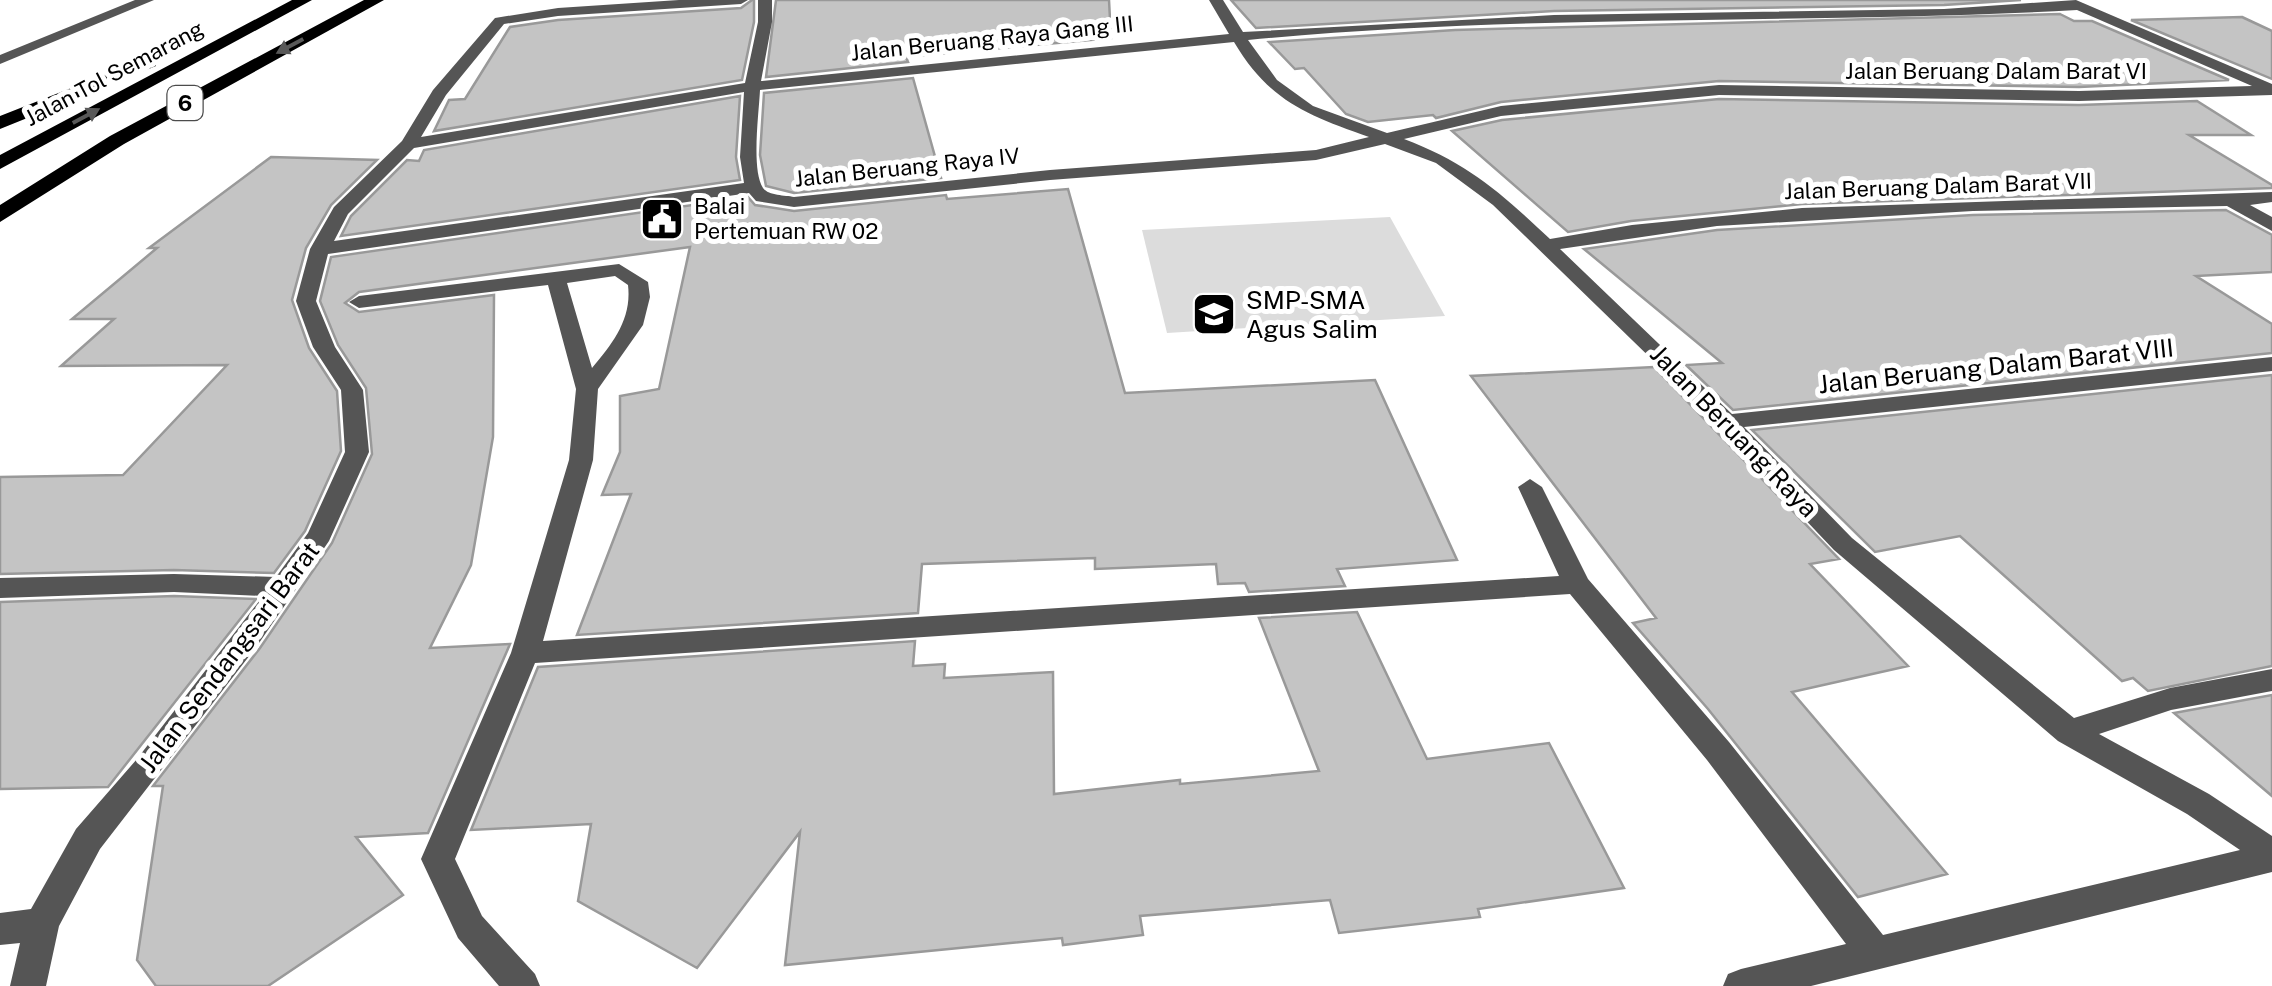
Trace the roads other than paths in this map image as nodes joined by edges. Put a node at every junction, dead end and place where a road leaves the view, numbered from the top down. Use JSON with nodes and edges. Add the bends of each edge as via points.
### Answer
{"nodes":[{"id":1,"x":146,"y":0,"type":"edge"},
{"id":2,"x":302,"y":0,"type":"edge"},
{"id":3,"x":376,"y":0,"type":"edge"},
{"id":4,"x":741,"y":0,"type":"edge"},
{"id":5,"x":765,"y":0,"type":"edge"},
{"id":6,"x":1216,"y":0,"type":"edge"},
{"id":7,"x":1806,"y":0,"type":"edge"},
{"id":8,"x":2072,"y":3,"type":"edge"},
{"id":9,"x":1826,"y":13,"type":"junction"},
{"id":10,"x":1237,"y":36,"type":"junction"},
{"id":11,"x":0,"y":60,"type":"edge"},
{"id":12,"x":752,"y":86,"type":"junction"},
{"id":13,"x":2272,"y":90,"type":"edge"},
{"id":14,"x":0,"y":124,"type":"edge"},
{"id":15,"x":1386,"y":140,"type":"junction"},
{"id":16,"x":409,"y":144,"type":"junction"},
{"id":17,"x":0,"y":162,"type":"edge"},
{"id":18,"x":753,"y":187,"type":"junction"},
{"id":19,"x":2272,"y":197,"type":"edge"},
{"id":20,"x":2231,"y":201,"type":"junction"},
{"id":21,"x":0,"y":215,"type":"edge"},
{"id":22,"x":2272,"y":225,"type":"edge"},
{"id":23,"x":1546,"y":246,"type":"junction"},
{"id":24,"x":320,"y":249,"type":"junction"},
{"id":25,"x":556,"y":278,"type":"junction"},
{"id":26,"x":359,"y":302,"type":"dead end"},
{"id":27,"x":2272,"y":364,"type":"edge"},
{"id":28,"x":587,"y":389,"type":"junction"},
{"id":29,"x":1726,"y":422,"type":"junction"},
{"id":30,"x":1530,"y":487,"type":"dead end"},
{"id":31,"x":1576,"y":584,"type":"junction"},
{"id":32,"x":283,"y":587,"type":"junction"},
{"id":33,"x":0,"y":588,"type":"edge"},
{"id":34,"x":525,"y":654,"type":"junction"},
{"id":35,"x":2272,"y":680,"type":"edge"},
{"id":36,"x":2069,"y":732,"type":"junction"},
{"id":37,"x":2272,"y":855,"type":"edge"},
{"id":38,"x":42,"y":924,"type":"junction"},
{"id":39,"x":0,"y":929,"type":"edge"},
{"id":40,"x":1874,"y":952,"type":"junction"},
{"id":41,"x":28,"y":986,"type":"edge"},
{"id":42,"x":522,"y":986,"type":"edge"},
{"id":43,"x":1740,"y":986,"type":"edge"}],
"edges":[{"from":1,"to":11,"type":"street"},
{"from":2,"to":14,"type":"highway"},
{"from":17,"to":2,"type":"highway","name":"Jalan Tol Semarang","number":"6","one_way":true},
{"from":3,"to":21,"type":"highway","number":"6","one_way":true,"via":[[117,140]]},
{"from":4,"to":16,"type":"street","name":"Jalan Sendangsari Barat","via":[[509,18],[492,28],[439,93]]},
{"from":5,"to":12,"type":"street"},
{"from":6,"to":10,"type":"street","name":"Jalan Beruang Raya"},
{"from":7,"to":9,"type":"street"},
{"from":8,"to":9,"type":"street","name":"Jalan Beruang Raya Gang III"},
{"from":8,"to":13,"type":"street"},
{"from":9,"to":10,"type":"street","name":"Jalan Beruang Raya Gang III"},
{"from":10,"to":12,"type":"street","name":"Jalan Beruang Raya Gang III"},
{"from":10,"to":15,"type":"street","name":"Jalan Beruang Raya","via":[[1272,83],[1306,109]]},
{"from":12,"to":16,"type":"street","name":"Jalan Beruang Raya Gang III"},
{"from":12,"to":18,"type":"street"},
{"from":13,"to":15,"type":"street","name":"Jalan Beruang Dalam Barat VI","via":[[2078,96],[1719,90],[1501,111]]},
{"from":15,"to":18,"type":"street","name":"Jalan Beruang Raya IV","via":[[1316,155],[794,202],[762,197]]},
{"from":15,"to":23,"type":"street","name":"Jalan Beruang Raya","via":[[1442,159],[1500,200]]},
{"from":16,"to":24,"type":"street","name":"Jalan Sendangsari Barat","via":[[340,211]]},
{"from":18,"to":24,"type":"street","name":"Jalan Beruang Raya IV"},
{"from":19,"to":20,"type":"street","name":"Jalan Beruang Dalam Barat VII"},
{"from":20,"to":22,"type":"street"},
{"from":20,"to":23,"type":"street","name":"Jalan Beruang Dalam Barat VII","via":[[1846,209],[1665,225]]},
{"from":23,"to":29,"type":"street","name":"Jalan Beruang Raya"},
{"from":24,"to":32,"type":"street","name":"Jalan Sendangsari Barat","via":[[306,301],[324,347],[352,390],[357,452],[320,535]]},
{"from":25,"to":26,"type":"street"},
{"from":25,"to":28,"type":"street"},
{"from":25,"to":28,"type":"street","via":[[619,270],[638,282],[643,301],[630,334]]},
{"from":27,"to":29,"type":"street","name":"Jalan Beruang Dalam Barat VIII"},
{"from":28,"to":34,"type":"street","via":[[581,460]]},
{"from":29,"to":36,"type":"street","name":"Jalan Beruang Raya","via":[[1843,544]]},
{"from":30,"to":31,"type":"street"},
{"from":31,"to":34,"type":"street"},
{"from":31,"to":40,"type":"street","via":[[1718,751]]},
{"from":32,"to":33,"type":"street"},
{"from":32,"to":38,"type":"street","name":"Jalan Sendangsari Barat","via":[[88,838]]},
{"from":34,"to":42,"type":"street","via":[[438,860],[470,927]]},
{"from":35,"to":36,"type":"street","via":[[2170,699]]},
{"from":36,"to":37,"type":"street","name":"Jalan Beruang Raya","via":[[2198,804]]},
{"from":37,"to":40,"type":"street"},
{"from":38,"to":39,"type":"street"},
{"from":38,"to":41,"type":"street","name":"Jalan Sendangsari Barat"},
{"from":40,"to":43,"type":"street"}]}
